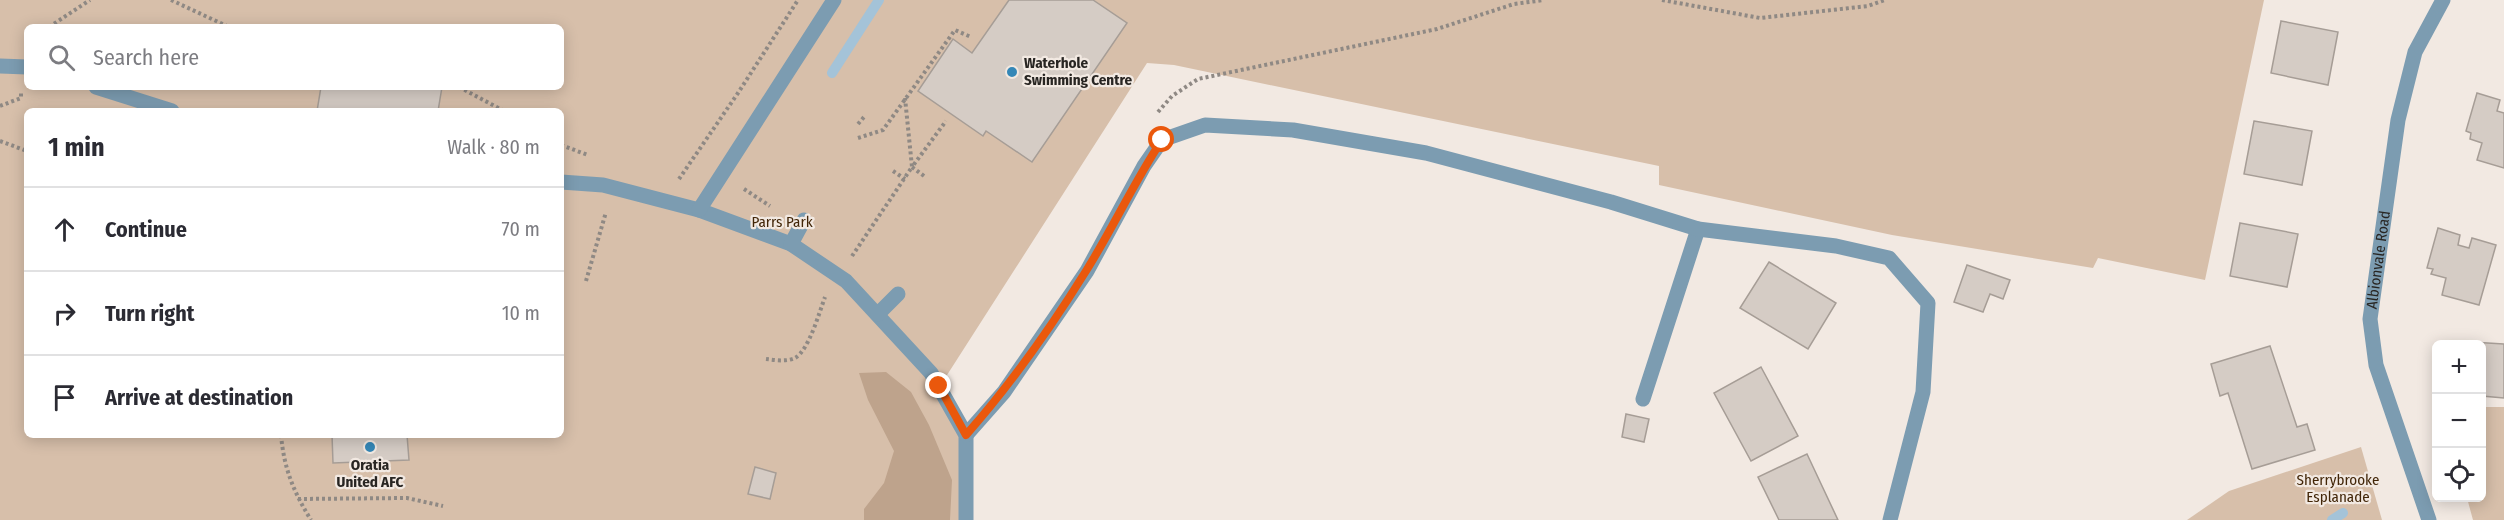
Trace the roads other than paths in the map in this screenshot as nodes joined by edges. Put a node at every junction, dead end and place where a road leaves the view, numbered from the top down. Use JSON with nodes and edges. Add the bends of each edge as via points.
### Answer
{"nodes":[{"id":1,"x":834,"y":0,"type":"edge"},
{"id":2,"x":2443,"y":0,"type":"edge"},
{"id":3,"x":0,"y":66,"type":"edge"},
{"id":4,"x":24,"y":67,"type":"edge"},
{"id":5,"x":106,"y":90,"type":"edge"},
{"id":6,"x":162,"y":108,"type":"edge"},
{"id":7,"x":564,"y":182,"type":"edge"},
{"id":8,"x":699,"y":210,"type":"junction"},
{"id":9,"x":804,"y":220,"type":"dead end"},
{"id":10,"x":1698,"y":229,"type":"junction"},
{"id":11,"x":791,"y":244,"type":"junction"},
{"id":12,"x":898,"y":294,"type":"dead end"},
{"id":13,"x":878,"y":314,"type":"junction"},
{"id":14,"x":1643,"y":399,"type":"dead end"},
{"id":15,"x":966,"y":435,"type":"junction"},
{"id":16,"x":966,"y":520,"type":"edge"},
{"id":17,"x":1890,"y":520,"type":"edge"},
{"id":18,"x":2429,"y":520,"type":"edge"}],
"edges":[{"from":1,"to":8,"type":"street"},
{"from":2,"to":18,"type":"street","name":"Albionvale Road","via":[[2415,52],[2398,120],[2370,319],[2376,366]]},
{"from":3,"to":4,"type":"street"},
{"from":5,"to":6,"type":"street"},
{"from":7,"to":8,"type":"street","via":[[603,185]]},
{"from":8,"to":11,"type":"street"},
{"from":9,"to":11,"type":"street"},
{"from":10,"to":14,"type":"street"},
{"from":10,"to":15,"type":"street","via":[[1426,153],[1293,130],[1205,125],[1162,140],[1087,271],[1004,392]]},
{"from":10,"to":17,"type":"street","via":[[1836,246],[1889,258],[1928,303],[1923,392]]},
{"from":11,"to":13,"type":"street","via":[[846,281]]},
{"from":12,"to":13,"type":"street"},
{"from":13,"to":15,"type":"street","via":[[931,373]]},
{"from":15,"to":16,"type":"street"}]}
